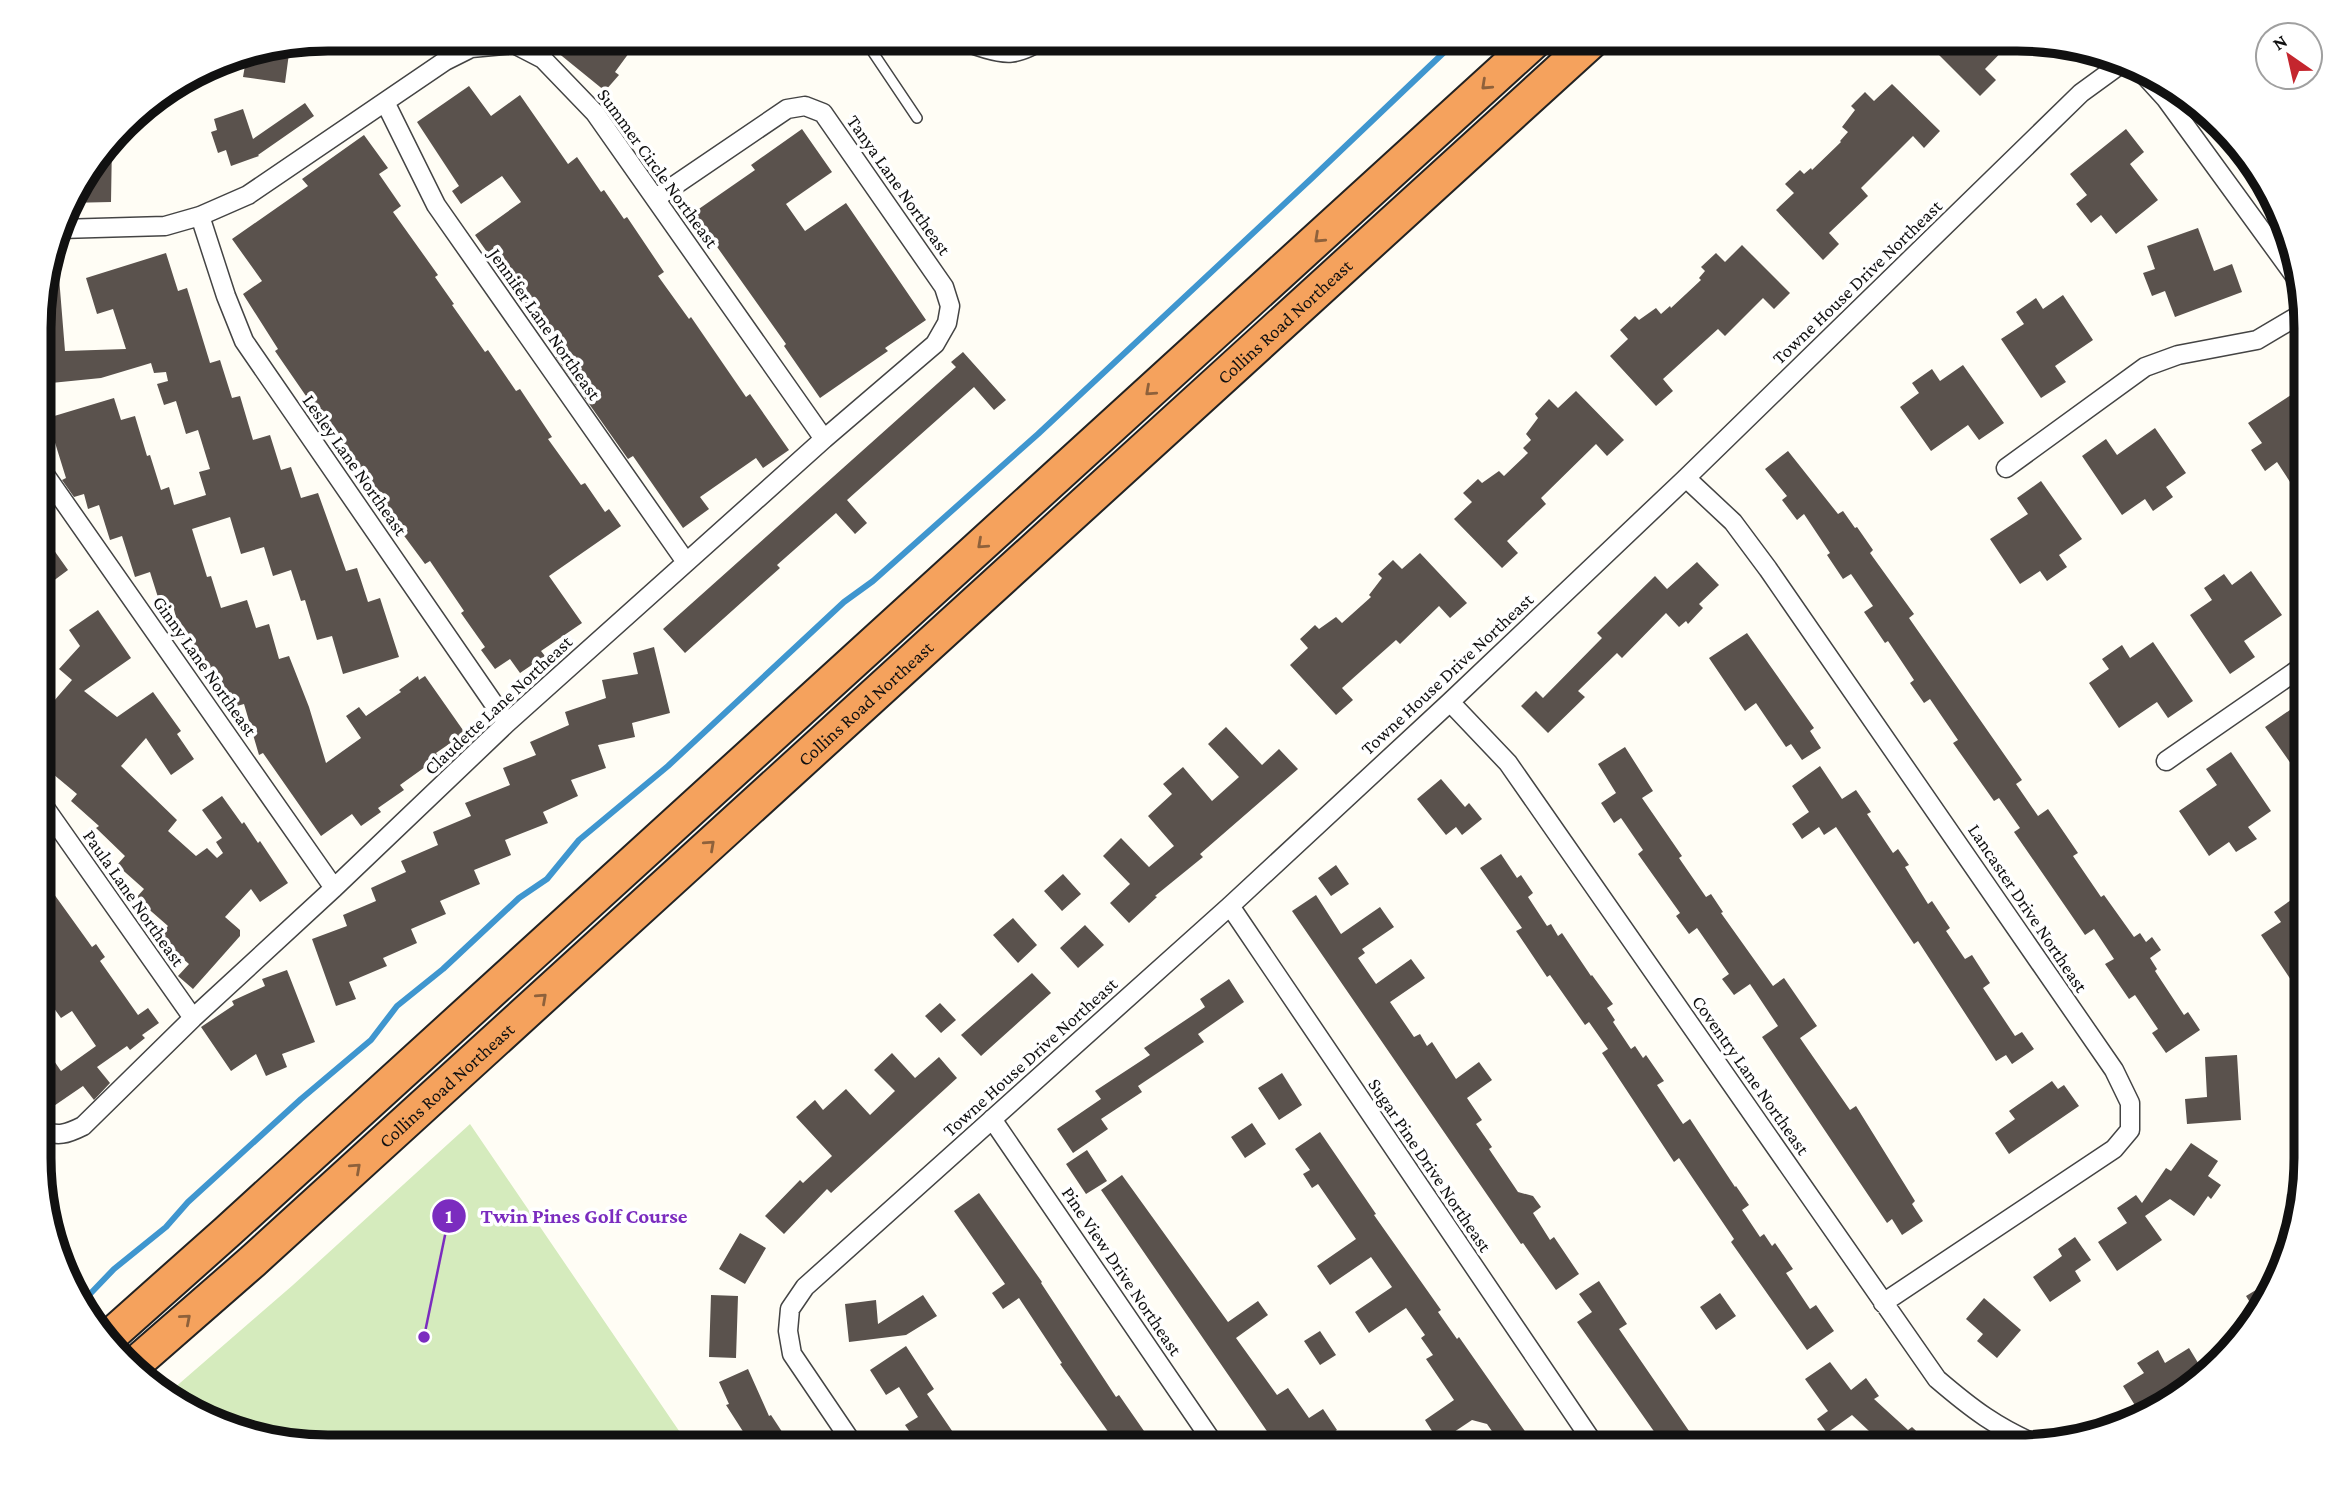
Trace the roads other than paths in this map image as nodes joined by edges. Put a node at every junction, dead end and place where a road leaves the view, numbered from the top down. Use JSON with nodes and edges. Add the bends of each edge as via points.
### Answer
{"nodes":[{"id":1,"x":465,"y":51,"type":"edge"},
{"id":2,"x":528,"y":51,"type":"edge"},
{"id":3,"x":873,"y":51,"type":"edge"},
{"id":4,"x":976,"y":51,"type":"edge"},
{"id":5,"x":1028,"y":51,"type":"edge"},
{"id":6,"x":1523,"y":51,"type":"edge"},
{"id":7,"x":1580,"y":51,"type":"edge"},
{"id":8,"x":2115,"y":69,"type":"edge"},
{"id":9,"x":2156,"y":88,"type":"edge"},
{"id":10,"x":385,"y":102,"type":"junction"},
{"id":11,"x":917,"y":118,"type":"dead end"},
{"id":12,"x":656,"y":198,"type":"junction"},
{"id":13,"x":200,"y":216,"type":"junction"},
{"id":14,"x":69,"y":229,"type":"edge"},
{"id":15,"x":2287,"y":265,"type":"edge"},
{"id":16,"x":950,"y":306,"type":"joint"},
{"id":17,"x":2294,"y":318,"type":"edge"},
{"id":18,"x":824,"y":439,"type":"junction"},
{"id":19,"x":2006,"y":468,"type":"dead end"},
{"id":20,"x":1686,"y":478,"type":"junction"},
{"id":21,"x":51,"y":483,"type":"edge"},
{"id":22,"x":686,"y":562,"type":"junction"},
{"id":23,"x":2294,"y":672,"type":"edge"},
{"id":24,"x":1450,"y":702,"type":"junction"},
{"id":25,"x":507,"y":723,"type":"junction"},
{"id":26,"x":2165,"y":761,"type":"dead end"},
{"id":27,"x":51,"y":816,"type":"edge"},
{"id":28,"x":334,"y":888,"type":"junction"},
{"id":29,"x":1230,"y":906,"type":"junction"},
{"id":30,"x":193,"y":1018,"type":"junction"},
{"id":31,"x":992,"y":1119,"type":"junction"},
{"id":32,"x":51,"y":1134,"type":"edge"},
{"id":33,"x":1883,"y":1303,"type":"junction"},
{"id":34,"x":113,"y":1333,"type":"edge"},
{"id":35,"x":139,"y":1361,"type":"edge"},
{"id":36,"x":847,"y":1435,"type":"edge"},
{"id":37,"x":1208,"y":1435,"type":"edge"},
{"id":38,"x":1588,"y":1435,"type":"edge"},
{"id":39,"x":2013,"y":1435,"type":"edge"}],
"edges":[{"from":1,"to":10,"type":"street","name":"Summer Circle Northeast"},
{"from":2,"to":12,"type":"street","name":"Summer Circle Northeast","via":[[543,59],[630,151]]},
{"from":3,"to":11,"type":"lane"},
{"from":4,"to":5,"type":"lane","via":[[1012,57]]},
{"from":6,"to":34,"type":"highway","name":"Collins Road Northeast","one_way":true},
{"from":35,"to":7,"type":"highway","name":"Collins Road Northeast","one_way":true},
{"from":8,"to":20,"type":"street","name":"Towne House Drive Northeast","via":[[2081,93]]},
{"from":9,"to":15,"type":"street"},
{"from":10,"to":13,"type":"street","name":"Summer Circle Northeast","via":[[248,195]]},
{"from":10,"to":22,"type":"street","name":"Jennifer Lane Northeast","via":[[436,205]]},
{"from":12,"to":16,"type":"street","name":"Tanya Lane Northeast","via":[[787,109],[805,106],[823,113],[944,287]]},
{"from":12,"to":18,"type":"street","name":"Summer Circle Northeast"},
{"from":13,"to":14,"type":"street","name":"Summer Circle Northeast","via":[[164,226]]},
{"from":13,"to":25,"type":"street","name":"Lesley Lane Northeast","via":[[244,341]]},
{"from":16,"to":18,"type":"street","name":"Claudette Lane Northeast","via":[[935,344]]},
{"from":17,"to":19,"type":"street","via":[[2257,340],[2178,355],[2146,367]]},
{"from":18,"to":22,"type":"street","name":"Claudette Lane Northeast"},
{"from":20,"to":24,"type":"street","name":"Towne House Drive Northeast"},
{"from":20,"to":33,"type":"street","name":"Lancaster Drive Northeast","via":[[1733,522],[1784,591],[2114,1070],[2130,1103],[2130,1130],[2115,1149]]},
{"from":21,"to":28,"type":"street","name":"Ginny Lane Northeast"},
{"from":22,"to":25,"type":"street","name":"Claudette Lane Northeast"},
{"from":23,"to":26,"type":"street"},
{"from":24,"to":29,"type":"street","name":"Towne House Drive Northeast"},
{"from":24,"to":33,"type":"street","name":"Coventry Lane Northeast","via":[[1516,774]]},
{"from":25,"to":28,"type":"street","name":"Claudette Lane Northeast"},
{"from":27,"to":30,"type":"street","name":"Paula Lane Northeast"},
{"from":28,"to":30,"type":"street","name":"Claudette Lane Northeast"},
{"from":29,"to":31,"type":"street","name":"Towne House Drive Northeast"},
{"from":29,"to":38,"type":"street","name":"Sugar Pine Drive Northeast"},
{"from":30,"to":32,"type":"street","name":"Claudette Lane Northeast","via":[[83,1126],[68,1134]]},
{"from":31,"to":36,"type":"street","name":"Towne House Drive Northeast","via":[[805,1287],[790,1309],[792,1354]]},
{"from":31,"to":37,"type":"street","name":"Pine View Drive Northeast"},
{"from":33,"to":39,"type":"street","name":"Coventry Lane Northeast","via":[[1937,1379]]}]}
